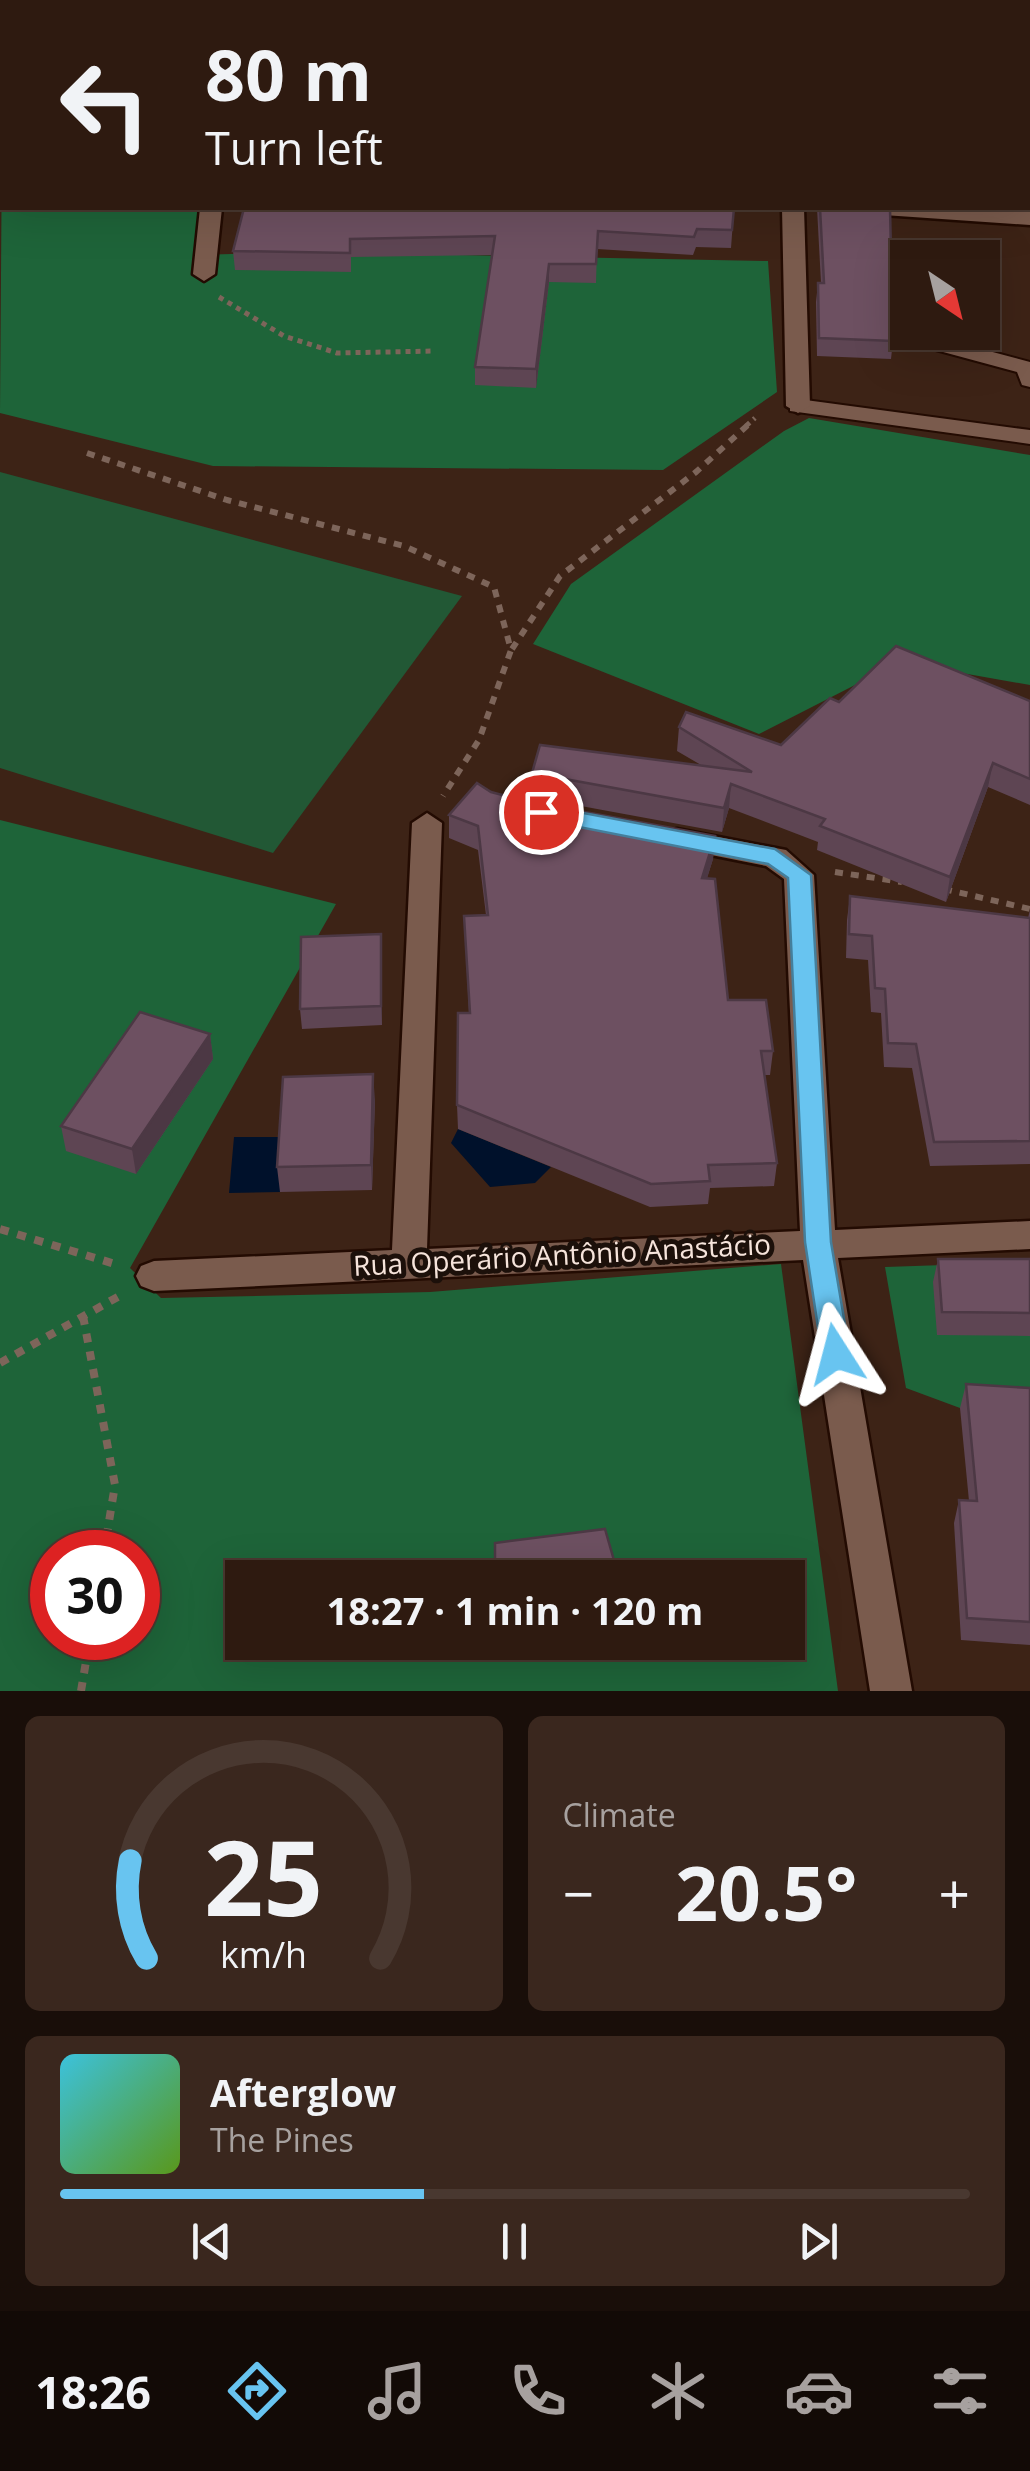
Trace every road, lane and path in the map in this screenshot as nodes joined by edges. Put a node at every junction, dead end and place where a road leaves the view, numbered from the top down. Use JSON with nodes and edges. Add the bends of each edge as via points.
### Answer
{"nodes":[{"id":1,"x":211,"y":210,"type":"edge"},
{"id":2,"x":793,"y":210,"type":"edge"},
{"id":3,"x":901,"y":210,"type":"edge"},
{"id":4,"x":1030,"y":218,"type":"edge"},
{"id":5,"x":204,"y":274,"type":"joint"},
{"id":6,"x":434,"y":350,"type":"dead end"},
{"id":7,"x":962,"y":350,"type":"edge"},
{"id":8,"x":1030,"y":380,"type":"edge"},
{"id":9,"x":798,"y":406,"type":"joint"},
{"id":10,"x":755,"y":418,"type":"dead end"},
{"id":11,"x":1030,"y":438,"type":"edge"},
{"id":12,"x":87,"y":453,"type":"dead end"},
{"id":13,"x":511,"y":650,"type":"junction"},
{"id":14,"x":427,"y":823,"type":"joint"},
{"id":15,"x":638,"y":831,"type":"edge"},
{"id":16,"x":788,"y":864,"type":"junction"},
{"id":17,"x":915,"y":884,"type":"edge"},
{"id":18,"x":933,"y":887,"type":"edge"},
{"id":19,"x":1030,"y":909,"type":"edge"},
{"id":20,"x":0,"y":1229,"type":"edge"},
{"id":21,"x":1030,"y":1235,"type":"edge"},
{"id":22,"x":818,"y":1242,"type":"junction"},
{"id":23,"x":409,"y":1264,"type":"junction"},
{"id":24,"x":154,"y":1276,"type":"junction"},
{"id":25,"x":83,"y":1316,"type":"junction"},
{"id":26,"x":0,"y":1363,"type":"edge"},
{"id":27,"x":108,"y":1530,"type":"edge"},
{"id":28,"x":86,"y":1660,"type":"edge"},
{"id":29,"x":81,"y":1691,"type":"edge"},
{"id":30,"x":891,"y":1691,"type":"edge"}],
"edges":[{"from":1,"to":5,"type":"street"},
{"from":2,"to":9,"type":"street"},
{"from":3,"to":4,"type":"street"},
{"from":5,"to":6,"type":"path","via":[[224,302],[314,347],[336,353]]},
{"from":7,"to":8,"type":"lane","via":[[1027,368]]},
{"from":9,"to":11,"type":"lane"},
{"from":10,"to":13,"type":"path","via":[[560,576]]},
{"from":12,"to":13,"type":"path","via":[[246,506],[397,540],[450,560],[494,587]]},
{"from":13,"to":14,"type":"path","via":[[479,740]]},
{"from":14,"to":23,"type":"street"},
{"from":15,"to":16,"type":"street"},
{"from":16,"to":17,"type":"path"},
{"from":16,"to":22,"type":"street","via":[[799,875]]},
{"from":18,"to":19,"type":"path"},
{"from":20,"to":24,"type":"path"},
{"from":21,"to":22,"type":"street","name":"Rua Operário Antônio Anastácio"},
{"from":22,"to":23,"type":"street","name":"Rua Operário Antônio Anastácio"},
{"from":22,"to":30,"type":"street"},
{"from":23,"to":24,"type":"street","name":"Rua Operário Antônio Anastácio"},
{"from":24,"to":25,"type":"path"},
{"from":25,"to":26,"type":"path"},
{"from":25,"to":27,"type":"path","via":[[115,1484]]},
{"from":28,"to":29,"type":"path"}]}
